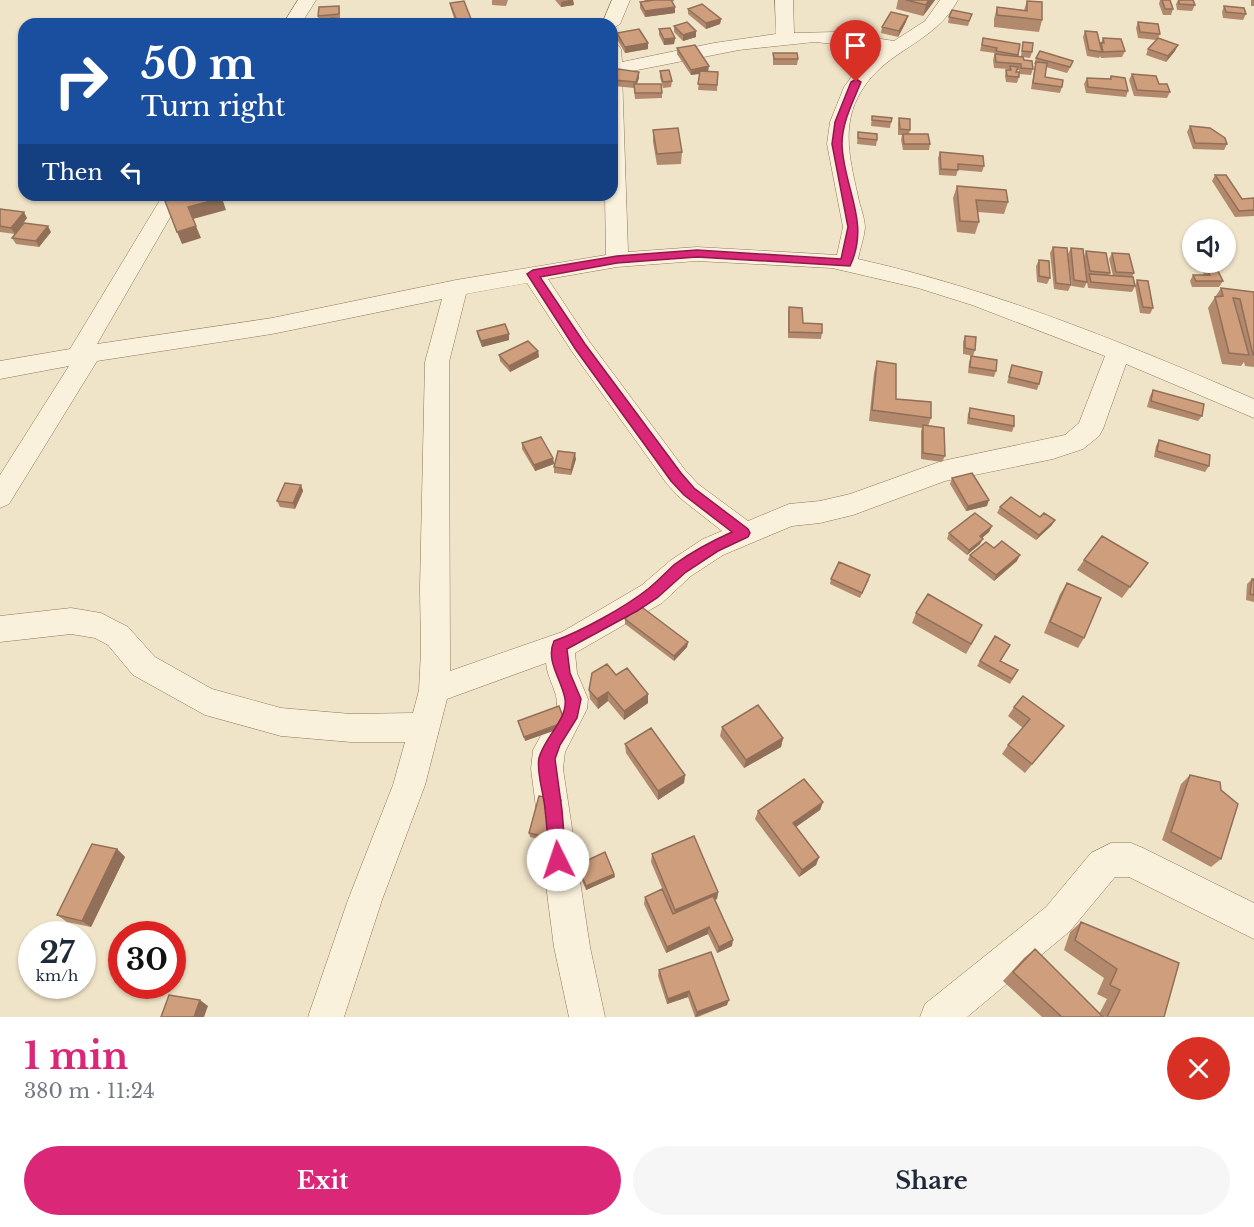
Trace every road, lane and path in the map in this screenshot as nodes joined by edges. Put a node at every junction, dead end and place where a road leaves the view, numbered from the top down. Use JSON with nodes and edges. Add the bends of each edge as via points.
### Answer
{"nodes":[{"id":1,"x":307,"y":0,"type":"edge"},
{"id":2,"x":621,"y":0,"type":"edge"},
{"id":3,"x":784,"y":0,"type":"edge"},
{"id":4,"x":949,"y":0,"type":"edge"},
{"id":5,"x":296,"y":18,"type":"edge"},
{"id":6,"x":614,"y":18,"type":"edge"},
{"id":7,"x":785,"y":39,"type":"junction"},
{"id":8,"x":898,"y":47,"type":"junction"},
{"id":9,"x":618,"y":58,"type":"edge"},
{"id":10,"x":170,"y":201,"type":"edge"},
{"id":11,"x":616,"y":201,"type":"edge"},
{"id":12,"x":617,"y":260,"type":"junction"},
{"id":13,"x":846,"y":263,"type":"junction"},
{"id":14,"x":533,"y":274,"type":"junction"},
{"id":15,"x":456,"y":288,"type":"junction"},
{"id":16,"x":1119,"y":352,"type":"junction"},
{"id":17,"x":83,"y":355,"type":"junction"},
{"id":18,"x":0,"y":370,"type":"edge"},
{"id":19,"x":1254,"y":409,"type":"edge"},
{"id":20,"x":0,"y":497,"type":"edge"},
{"id":21,"x":744,"y":533,"type":"junction"},
{"id":22,"x":0,"y":628,"type":"edge"},
{"id":23,"x":560,"y":645,"type":"junction"},
{"id":24,"x":434,"y":690,"type":"junction"},
{"id":25,"x":425,"y":727,"type":"junction"},
{"id":26,"x":1254,"y":922,"type":"edge"},
{"id":27,"x":326,"y":1017,"type":"edge"},
{"id":28,"x":587,"y":1017,"type":"edge"},
{"id":29,"x":938,"y":1017,"type":"edge"}],
"edges":[{"from":1,"to":5,"type":"street"},
{"from":2,"to":6,"type":"street"},
{"from":3,"to":7,"type":"street"},
{"from":4,"to":8,"type":"street","via":[[931,25]]},
{"from":7,"to":8,"type":"street","via":[[829,38]]},
{"from":7,"to":9,"type":"street"},
{"from":8,"to":13,"type":"street","via":[[856,82],[840,122],[837,144],[854,227]]},
{"from":10,"to":17,"type":"street"},
{"from":11,"to":12,"type":"street"},
{"from":12,"to":13,"type":"street","via":[[697,254]]},
{"from":12,"to":14,"type":"street"},
{"from":13,"to":16,"type":"street","via":[[980,299]]},
{"from":14,"to":15,"type":"street"},
{"from":14,"to":21,"type":"street","via":[[580,347],[676,477]]},
{"from":15,"to":17,"type":"street","via":[[272,326]]},
{"from":15,"to":24,"type":"street","via":[[437,362]]},
{"from":16,"to":19,"type":"street"},
{"from":16,"to":21,"type":"street","via":[[1090,429],[1074,442],[942,471],[854,504],[789,515]]},
{"from":17,"to":18,"type":"street"},
{"from":17,"to":20,"type":"street"},
{"from":21,"to":23,"type":"street","via":[[681,568],[632,607]]},
{"from":22,"to":25,"type":"street","via":[[71,621],[101,626],[118,636],[144,666],[205,701],[281,722],[351,728]]},
{"from":23,"to":24,"type":"street"},
{"from":23,"to":28,"type":"street","via":[[562,673],[573,699],[572,709],[549,750],[547,769],[572,947]]},
{"from":24,"to":25,"type":"street"},
{"from":25,"to":27,"type":"street","via":[[409,785]]},
{"from":26,"to":29,"type":"street","via":[[1131,860],[1111,860],[1058,919]]}]}
